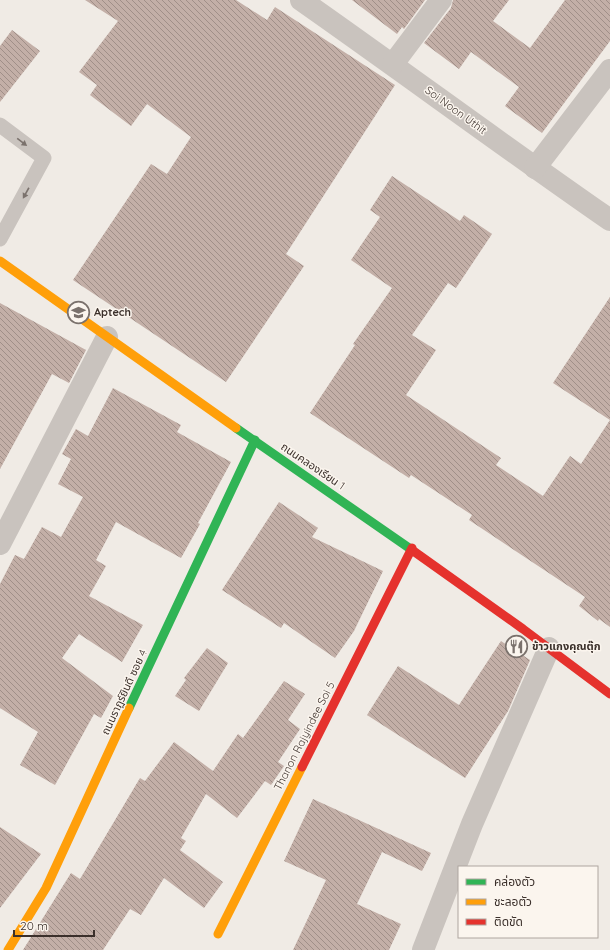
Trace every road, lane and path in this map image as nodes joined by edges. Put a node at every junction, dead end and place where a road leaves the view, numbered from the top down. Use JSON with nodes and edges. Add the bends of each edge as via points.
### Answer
{"nodes":[{"id":1,"x":301,"y":0,"type":"edge"},
{"id":2,"x":440,"y":0,"type":"edge"},
{"id":3,"x":393,"y":64,"type":"junction"},
{"id":4,"x":610,"y":70,"type":"edge"},
{"id":5,"x":0,"y":125,"type":"edge"},
{"id":6,"x":535,"y":168,"type":"junction"},
{"id":7,"x":610,"y":220,"type":"edge"},
{"id":8,"x":0,"y":239,"type":"edge"},
{"id":9,"x":0,"y":261,"type":"edge"},
{"id":10,"x":107,"y":337,"type":"junction"},
{"id":11,"x":254,"y":440,"type":"junction"},
{"id":12,"x":0,"y":544,"type":"edge"},
{"id":13,"x":412,"y":548,"type":"junction"},
{"id":14,"x":549,"y":648,"type":"junction"},
{"id":15,"x":610,"y":694,"type":"edge"},
{"id":16,"x":218,"y":934,"type":"dead end"},
{"id":17,"x":8,"y":950,"type":"edge"},
{"id":18,"x":423,"y":950,"type":"edge"}],
"edges":[{"from":1,"to":3,"type":"street","name":"Soi Noon Uthit"},
{"from":2,"to":3,"type":"street"},
{"from":3,"to":6,"type":"street","name":"Soi Noon Uthit"},
{"from":4,"to":6,"type":"street"},
{"from":5,"to":8,"type":"lane","one_way":true,"via":[[44,158]]},
{"from":6,"to":7,"type":"street","name":"Soi Noon Uthit"},
{"from":9,"to":10,"type":"street","name":"ถนนคลองเรียน 1"},
{"from":10,"to":11,"type":"street","name":"ถนนคลองเรียน 1"},
{"from":10,"to":12,"type":"street"},
{"from":11,"to":13,"type":"street","name":"ถนนคลองเรียน 1"},
{"from":11,"to":17,"type":"street","name":"ถนนราฎร์ยินดี ซอย 4","via":[[46,888]]},
{"from":13,"to":14,"type":"street","name":"ถนนคลองเรียน 1"},
{"from":13,"to":16,"type":"street","name":"Thanon Rajyindee Soi 5"},
{"from":14,"to":15,"type":"street","name":"ถนนคลองเรียน 1"},
{"from":14,"to":18,"type":"street","via":[[472,824]]}]}
